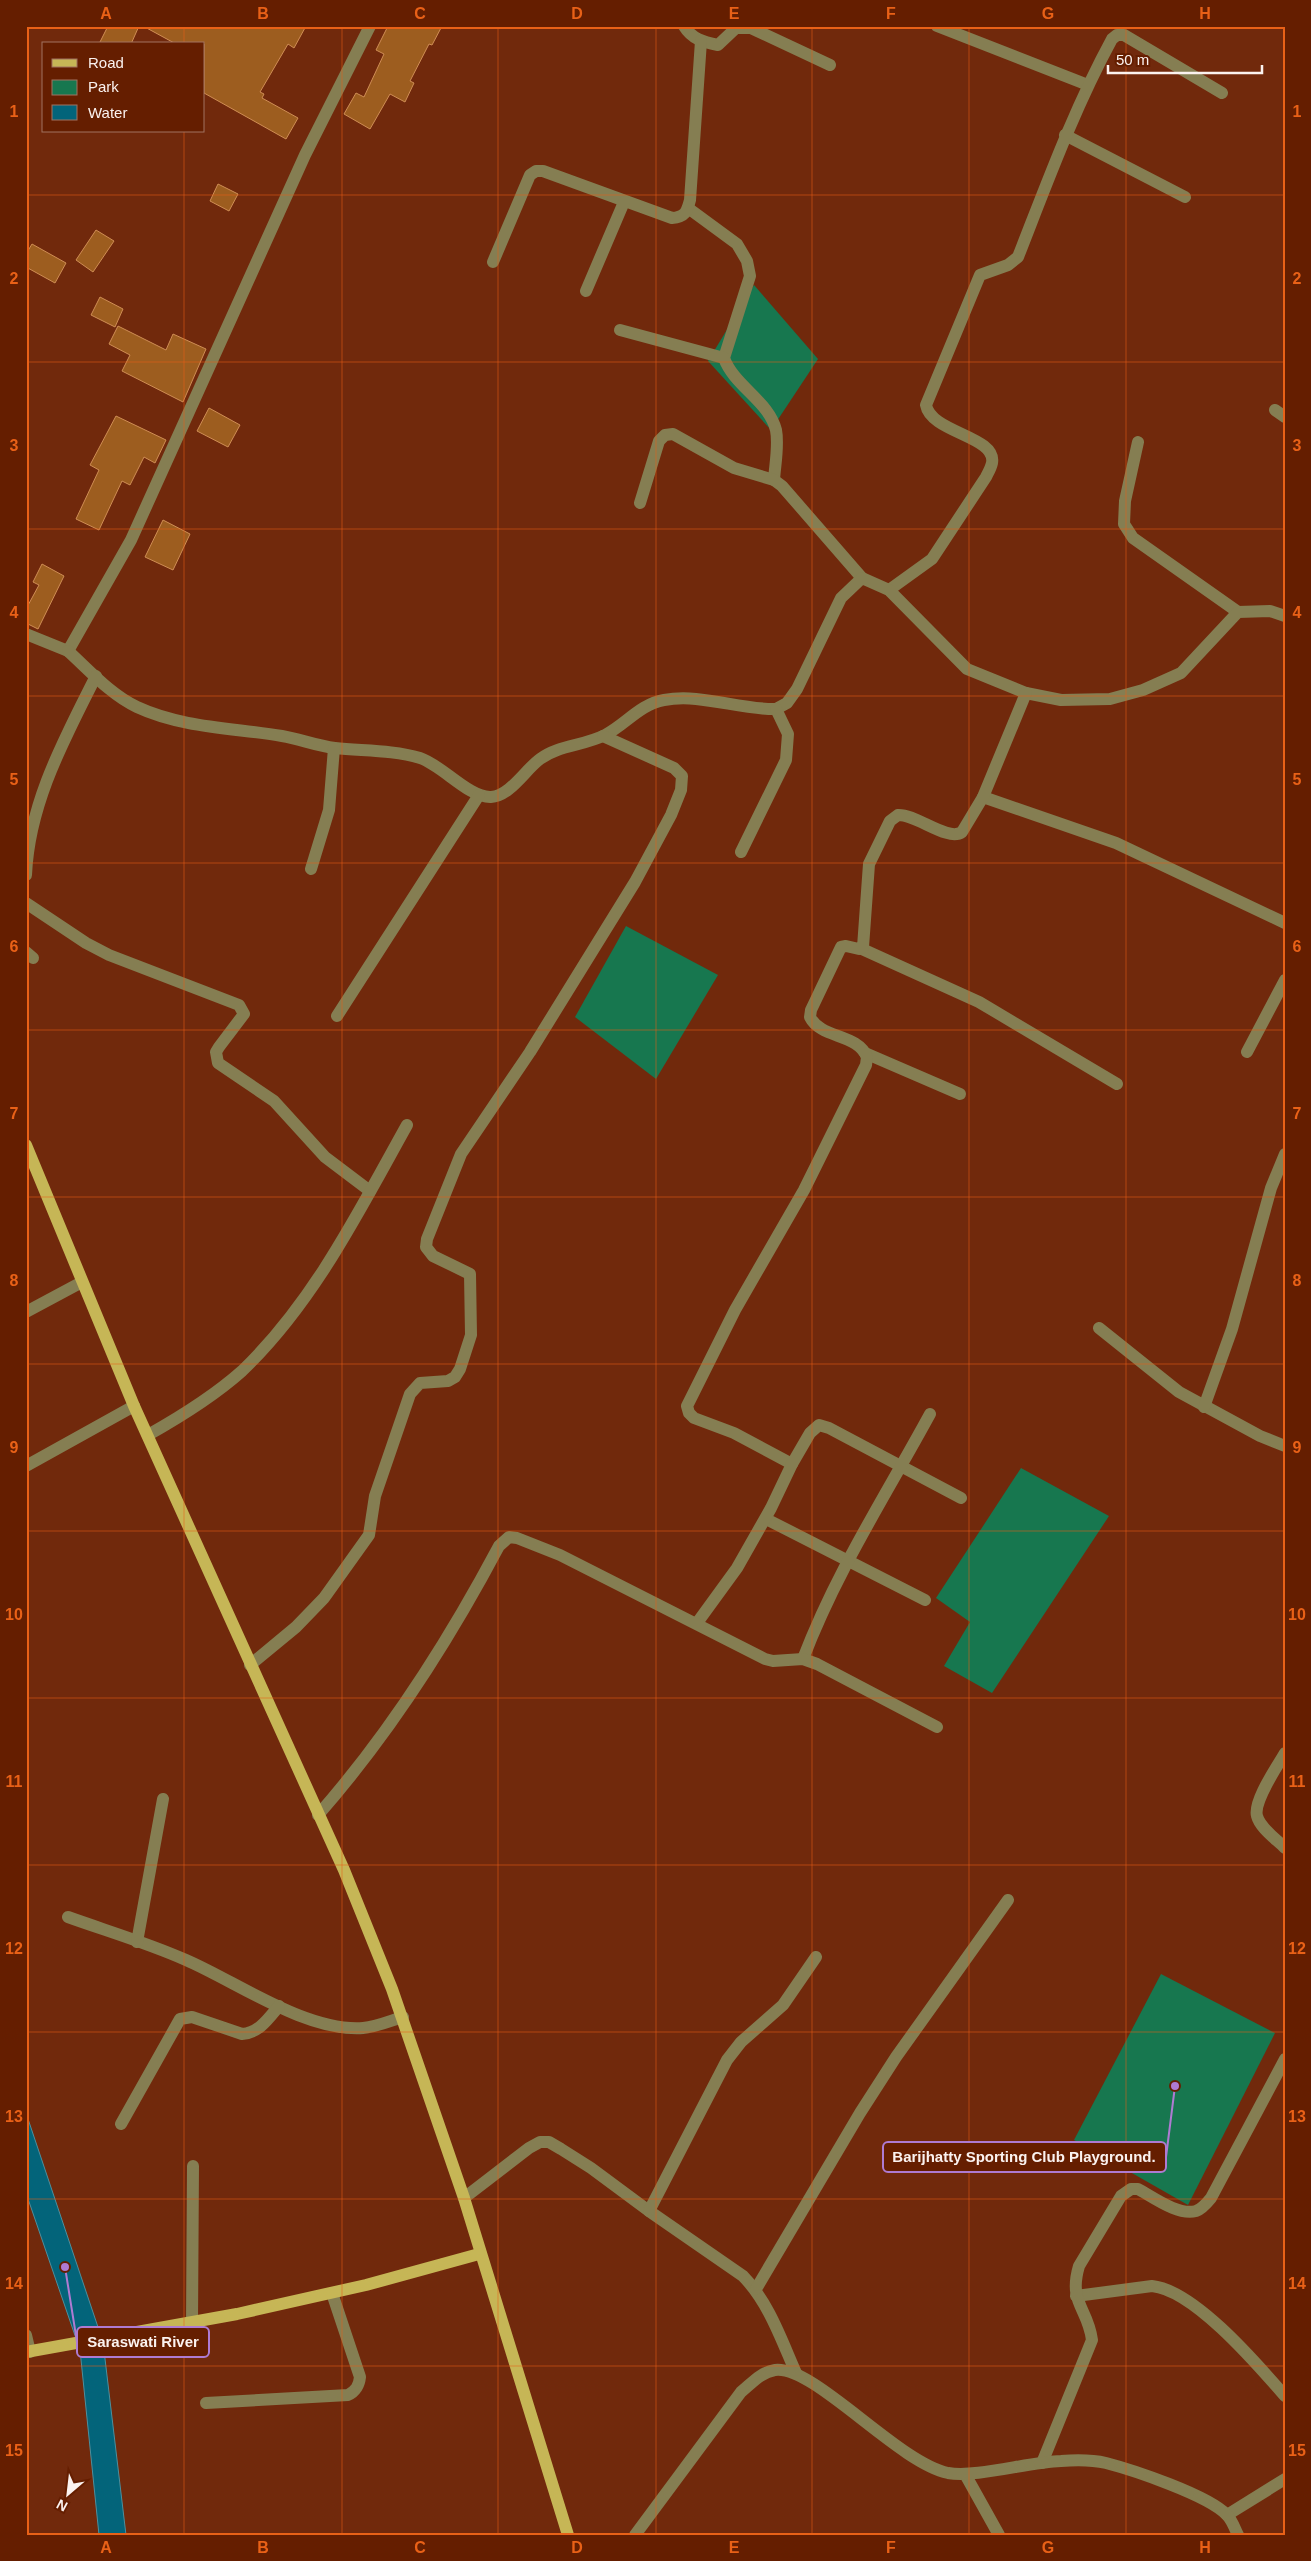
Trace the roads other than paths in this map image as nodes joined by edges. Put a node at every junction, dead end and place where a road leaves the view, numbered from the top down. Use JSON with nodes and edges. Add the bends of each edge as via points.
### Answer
{"nodes":[{"id":1,"x":370,"y":26,"type":"edge"},
{"id":2,"x":684,"y":26,"type":"edge"},
{"id":3,"x":937,"y":26,"type":"edge"},
{"id":4,"x":736,"y":27,"type":"edge"},
{"id":5,"x":701,"y":41,"type":"junction"},
{"id":6,"x":830,"y":66,"type":"dead end"},
{"id":7,"x":1088,"y":85,"type":"junction"},
{"id":8,"x":1222,"y":93,"type":"dead end"},
{"id":9,"x":1065,"y":135,"type":"junction"},
{"id":10,"x":1185,"y":196,"type":"dead end"},
{"id":11,"x":624,"y":202,"type":"junction"},
{"id":12,"x":688,"y":208,"type":"junction"},
{"id":13,"x":493,"y":262,"type":"dead end"},
{"id":14,"x":586,"y":291,"type":"dead end"},
{"id":15,"x":620,"y":330,"type":"dead end"},
{"id":16,"x":724,"y":358,"type":"junction"},
{"id":17,"x":1138,"y":442,"type":"dead end"},
{"id":18,"x":774,"y":480,"type":"junction"},
{"id":19,"x":640,"y":503,"type":"dead end"},
{"id":20,"x":862,"y":578,"type":"junction"},
{"id":21,"x":889,"y":590,"type":"junction"},
{"id":22,"x":1238,"y":612,"type":"junction"},
{"id":23,"x":1285,"y":616,"type":"edge"},
{"id":24,"x":26,"y":634,"type":"edge"},
{"id":25,"x":68,"y":651,"type":"junction"},
{"id":26,"x":96,"y":676,"type":"junction"},
{"id":27,"x":1026,"y":693,"type":"junction"},
{"id":28,"x":776,"y":709,"type":"junction"},
{"id":29,"x":603,"y":736,"type":"junction"},
{"id":30,"x":334,"y":748,"type":"junction"},
{"id":31,"x":479,"y":794,"type":"junction"},
{"id":32,"x":983,"y":797,"type":"junction"},
{"id":33,"x":741,"y":852,"type":"dead end"},
{"id":34,"x":310,"y":869,"type":"dead end"},
{"id":35,"x":26,"y":875,"type":"edge"},
{"id":36,"x":26,"y":903,"type":"edge"},
{"id":37,"x":1285,"y":923,"type":"edge"},
{"id":38,"x":862,"y":949,"type":"junction"},
{"id":39,"x":1285,"y":980,"type":"edge"},
{"id":40,"x":337,"y":1016,"type":"dead end"},
{"id":41,"x":1246,"y":1052,"type":"dead end"},
{"id":42,"x":865,"y":1053,"type":"junction"},
{"id":43,"x":1117,"y":1084,"type":"dead end"},
{"id":44,"x":960,"y":1094,"type":"dead end"},
{"id":45,"x":407,"y":1125,"type":"dead end"},
{"id":46,"x":26,"y":1145,"type":"edge"},
{"id":47,"x":1285,"y":1154,"type":"edge"},
{"id":48,"x":370,"y":1191,"type":"junction"},
{"id":49,"x":82,"y":1282,"type":"junction"},
{"id":50,"x":26,"y":1312,"type":"edge"},
{"id":51,"x":1099,"y":1328,"type":"dead end"},
{"id":52,"x":134,"y":1406,"type":"junction"},
{"id":53,"x":1204,"y":1407,"type":"junction"},
{"id":54,"x":930,"y":1414,"type":"dead end"},
{"id":55,"x":148,"y":1435,"type":"junction"},
{"id":56,"x":1285,"y":1446,"type":"edge"},
{"id":57,"x":792,"y":1464,"type":"junction"},
{"id":58,"x":26,"y":1466,"type":"edge"},
{"id":59,"x":902,"y":1466,"type":"junction"},
{"id":60,"x":961,"y":1498,"type":"dead end"},
{"id":61,"x":766,"y":1518,"type":"junction"},
{"id":62,"x":848,"y":1560,"type":"junction"},
{"id":63,"x":925,"y":1600,"type":"dead end"},
{"id":64,"x":697,"y":1623,"type":"junction"},
{"id":65,"x":803,"y":1659,"type":"junction"},
{"id":66,"x":250,"y":1665,"type":"junction"},
{"id":67,"x":937,"y":1727,"type":"dead end"},
{"id":68,"x":1285,"y":1753,"type":"edge"},
{"id":69,"x":163,"y":1799,"type":"dead end"},
{"id":70,"x":318,"y":1814,"type":"junction"},
{"id":71,"x":1285,"y":1848,"type":"edge"},
{"id":72,"x":1008,"y":1900,"type":"dead end"},
{"id":73,"x":68,"y":1917,"type":"dead end"},
{"id":74,"x":137,"y":1942,"type":"junction"},
{"id":75,"x":816,"y":1957,"type":"dead end"},
{"id":76,"x":279,"y":2006,"type":"junction"},
{"id":77,"x":403,"y":2017,"type":"junction"},
{"id":78,"x":1285,"y":2059,"type":"edge"},
{"id":79,"x":120,"y":2124,"type":"dead end"},
{"id":80,"x":192,"y":2166,"type":"dead end"},
{"id":81,"x":464,"y":2198,"type":"junction"},
{"id":82,"x":649,"y":2211,"type":"junction"},
{"id":83,"x":479,"y":2254,"type":"junction"},
{"id":84,"x":756,"y":2290,"type":"junction"},
{"id":85,"x":332,"y":2293,"type":"junction"},
{"id":86,"x":1076,"y":2296,"type":"junction"},
{"id":87,"x":192,"y":2323,"type":"junction"},
{"id":88,"x":26,"y":2335,"type":"edge"},
{"id":89,"x":28,"y":2352,"type":"edge"},
{"id":90,"x":796,"y":2372,"type":"junction"},
{"id":91,"x":1285,"y":2396,"type":"edge"},
{"id":92,"x":206,"y":2403,"type":"dead end"},
{"id":93,"x":1042,"y":2463,"type":"junction"},
{"id":94,"x":965,"y":2474,"type":"junction"},
{"id":95,"x":1285,"y":2479,"type":"edge"},
{"id":96,"x":1227,"y":2515,"type":"junction"},
{"id":97,"x":568,"y":2535,"type":"edge"},
{"id":98,"x":635,"y":2535,"type":"edge"},
{"id":99,"x":999,"y":2535,"type":"edge"},
{"id":100,"x":1238,"y":2535,"type":"edge"}],
"edges":[{"from":1,"to":25,"type":"street","via":[[289,190],[131,540]]},
{"from":2,"to":5,"type":"street","via":[[688,33]]},
{"from":3,"to":7,"type":"street"},
{"from":4,"to":5,"type":"street","via":[[718,45]]},
{"from":4,"to":6,"type":"street","via":[[751,28]]},
{"from":5,"to":12,"type":"street"},
{"from":7,"to":8,"type":"street","via":[[1112,39],[1124,35]]},
{"from":7,"to":9,"type":"street"},
{"from":9,"to":10,"type":"street"},
{"from":9,"to":21,"type":"street","via":[[1018,257],[1008,266],[980,274],[926,406],[935,420],[984,446],[991,454],[992,463],[932,558]]},
{"from":11,"to":12,"type":"street","via":[[672,218],[681,217]]},
{"from":11,"to":13,"type":"street","via":[[536,171],[530,175]]},
{"from":11,"to":14,"type":"street"},
{"from":12,"to":16,"type":"street","via":[[737,244],[747,261],[750,276]]},
{"from":15,"to":16,"type":"street"},
{"from":16,"to":18,"type":"street","via":[[728,370],[770,416],[776,430]]},
{"from":17,"to":22,"type":"street","via":[[1125,501],[1124,524],[1133,538]]},
{"from":18,"to":19,"type":"street","via":[[734,468],[684,438],[665,435],[659,441]]},
{"from":18,"to":20,"type":"street"},
{"from":20,"to":21,"type":"street"},
{"from":20,"to":28,"type":"street","via":[[841,598],[796,689],[787,703]]},
{"from":21,"to":27,"type":"street","via":[[967,668]]},
{"from":22,"to":23,"type":"street","via":[[1270,611]]},
{"from":22,"to":27,"type":"street","via":[[1180,673],[1144,690],[1110,698],[1061,700]]},
{"from":24,"to":25,"type":"street"},
{"from":25,"to":26,"type":"street"},
{"from":26,"to":30,"type":"street","via":[[136,707],[158,715],[185,722],[285,736]]},
{"from":26,"to":35,"type":"street","via":[[59,751],[39,802],[30,836]]},
{"from":27,"to":32,"type":"street"},
{"from":28,"to":29,"type":"street","via":[[685,698],[664,700],[649,704]]},
{"from":28,"to":33,"type":"street","via":[[788,734],[786,760]]},
{"from":29,"to":31,"type":"street","via":[[586,744],[560,748],[540,759],[506,790],[492,797]]},
{"from":29,"to":66,"type":"street","via":[[674,768],[682,776],[681,790],[635,882],[530,1052],[461,1154],[447,1185],[426,1247],[433,1256],[470,1274],[471,1335],[460,1369],[448,1381],[428,1381],[415,1386],[375,1496],[369,1536],[324,1598],[296,1627]]},
{"from":30,"to":31,"type":"street","via":[[421,758]]},
{"from":30,"to":34,"type":"street","via":[[329,810]]},
{"from":31,"to":40,"type":"street"},
{"from":32,"to":37,"type":"street","via":[[1116,842]]},
{"from":32,"to":38,"type":"street","via":[[966,829],[959,835],[950,835],[908,816],[898,815],[890,821],[869,864]]},
{"from":36,"to":48,"type":"street","via":[[109,955],[239,1006],[244,1014],[219,1047],[218,1063],[274,1102],[325,1157]]},
{"from":38,"to":42,"type":"street","via":[[841,947],[810,1017],[817,1026],[854,1042]]},
{"from":38,"to":43,"type":"street","via":[[979,1002]]},
{"from":39,"to":41,"type":"street"},
{"from":42,"to":44,"type":"street"},
{"from":42,"to":57,"type":"street","via":[[867,1057],[862,1074],[804,1190],[735,1310],[688,1406],[694,1418],[734,1432]]},
{"from":45,"to":48,"type":"street"},
{"from":46,"to":49,"type":"main road"},
{"from":47,"to":53,"type":"street","via":[[1268,1195],[1232,1329]]},
{"from":48,"to":55,"type":"street","via":[[335,1255],[266,1345],[241,1371],[184,1414]]},
{"from":49,"to":50,"type":"street"},
{"from":49,"to":52,"type":"main road"},
{"from":51,"to":53,"type":"street"},
{"from":52,"to":55,"type":"main road"},
{"from":52,"to":58,"type":"street"},
{"from":53,"to":56,"type":"street"},
{"from":54,"to":59,"type":"street"},
{"from":55,"to":66,"type":"main road"},
{"from":57,"to":59,"type":"street","via":[[810,1433],[824,1426]]},
{"from":57,"to":61,"type":"street"},
{"from":59,"to":60,"type":"street"},
{"from":59,"to":62,"type":"street"},
{"from":61,"to":62,"type":"street"},
{"from":61,"to":64,"type":"street","via":[[737,1568]]},
{"from":62,"to":63,"type":"street"},
{"from":62,"to":65,"type":"street"},
{"from":64,"to":65,"type":"street","via":[[773,1661]]},
{"from":64,"to":70,"type":"street","via":[[560,1555],[509,1537],[499,1546],[442,1648],[406,1704],[372,1752]]},
{"from":65,"to":67,"type":"street"},
{"from":66,"to":70,"type":"main road"},
{"from":68,"to":71,"type":"street","via":[[1257,1804],[1257,1816]]},
{"from":69,"to":74,"type":"street"},
{"from":70,"to":77,"type":"main road"},
{"from":72,"to":84,"type":"street","via":[[896,2057]]},
{"from":73,"to":74,"type":"street"},
{"from":74,"to":76,"type":"street","via":[[186,1960]]},
{"from":75,"to":82,"type":"street","via":[[783,2005],[731,2054]]},
{"from":76,"to":77,"type":"street","via":[[346,2028],[364,2028]]},
{"from":76,"to":79,"type":"street","via":[[259,2029],[249,2034],[192,2017],[180,2020]]},
{"from":77,"to":81,"type":"main road"},
{"from":78,"to":86,"type":"street","via":[[1204,2207],[1188,2212],[1138,2190],[1126,2191],[1079,2266],[1075,2279]]},
{"from":80,"to":87,"type":"street"},
{"from":81,"to":82,"type":"street","via":[[540,2142],[549,2142]]},
{"from":81,"to":83,"type":"main road"},
{"from":82,"to":84,"type":"street","via":[[730,2266]]},
{"from":83,"to":85,"type":"main road"},
{"from":83,"to":97,"type":"main road"},
{"from":84,"to":90,"type":"street","via":[[778,2329]]},
{"from":85,"to":87,"type":"main road"},
{"from":85,"to":92,"type":"street","via":[[360,2377],[353,2392],[348,2395]]},
{"from":86,"to":91,"type":"street","via":[[1152,2286],[1176,2292],[1223,2330]]},
{"from":86,"to":93,"type":"street","via":[[1092,2340]]},
{"from":87,"to":89,"type":"main road"},
{"from":88,"to":89,"type":"street"},
{"from":90,"to":94,"type":"street","via":[[926,2466]]},
{"from":90,"to":98,"type":"street","via":[[775,2370],[762,2375],[741,2392]]},
{"from":93,"to":94,"type":"street"},
{"from":93,"to":96,"type":"street","via":[[1062,2460],[1105,2463],[1200,2498]]},
{"from":94,"to":99,"type":"street"},
{"from":95,"to":96,"type":"street"},
{"from":96,"to":100,"type":"street"}]}
